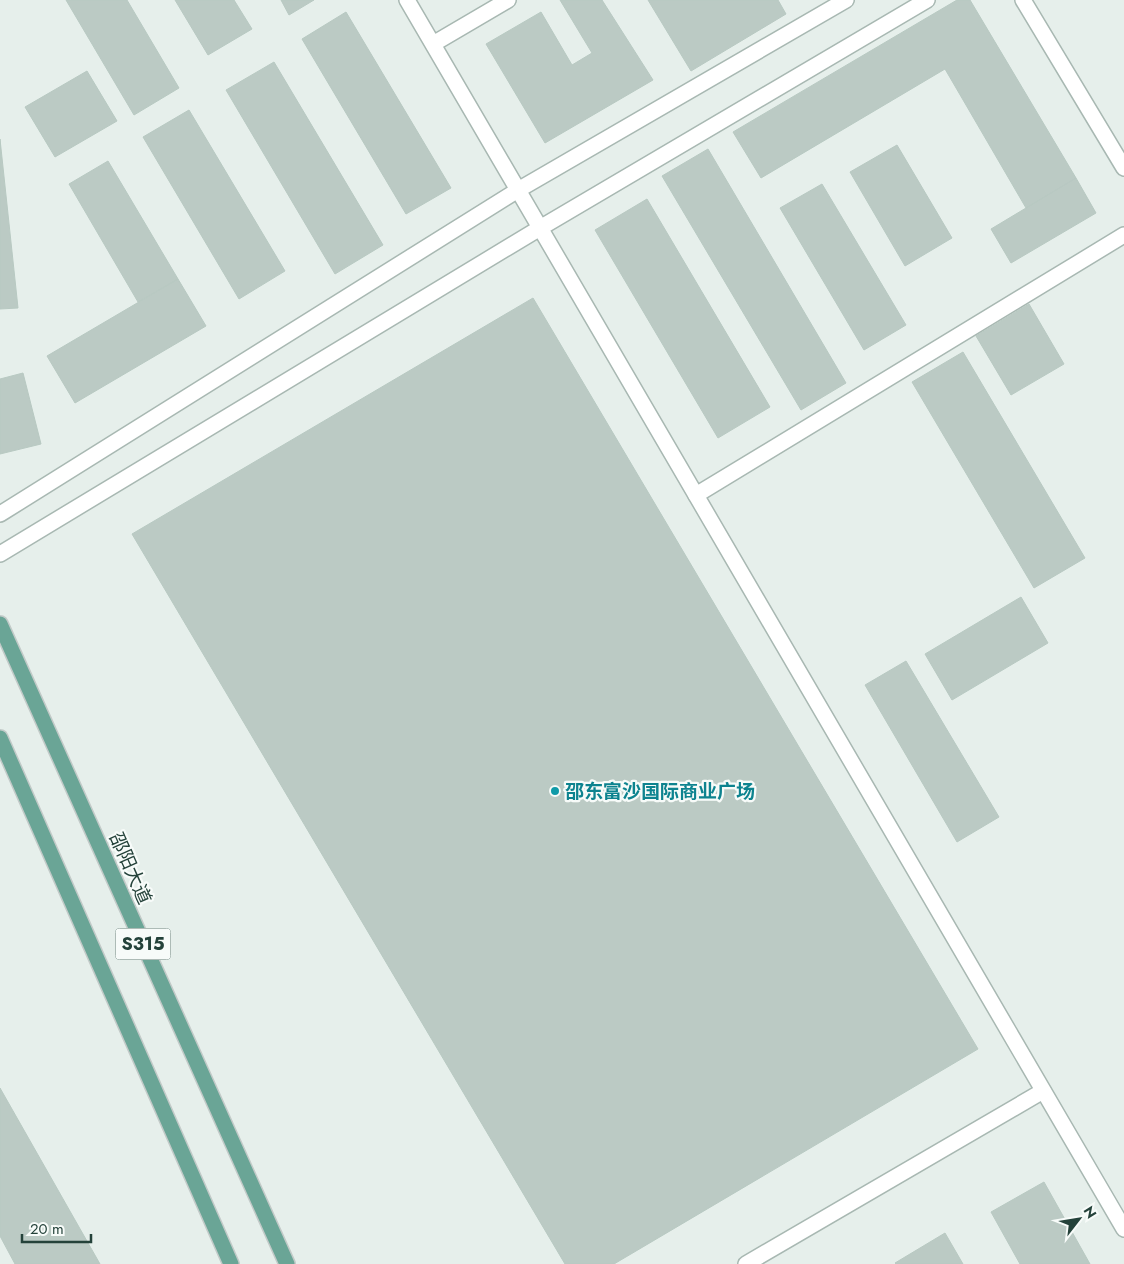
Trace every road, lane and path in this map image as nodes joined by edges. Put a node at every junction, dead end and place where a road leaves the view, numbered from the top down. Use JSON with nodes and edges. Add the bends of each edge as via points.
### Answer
{"nodes":[{"id":1,"x":407,"y":0,"type":"edge"},
{"id":2,"x":508,"y":0,"type":"edge"},
{"id":3,"x":846,"y":0,"type":"edge"},
{"id":4,"x":927,"y":0,"type":"edge"},
{"id":5,"x":1023,"y":0,"type":"edge"},
{"id":6,"x":433,"y":44,"type":"junction"},
{"id":7,"x":1124,"y":168,"type":"edge"},
{"id":8,"x":518,"y":190,"type":"junction"},
{"id":9,"x":540,"y":228,"type":"junction"},
{"id":10,"x":1124,"y":235,"type":"edge"},
{"id":11,"x":696,"y":495,"type":"junction"},
{"id":12,"x":0,"y":514,"type":"edge"},
{"id":13,"x":0,"y":554,"type":"edge"},
{"id":14,"x":0,"y":624,"type":"edge"},
{"id":15,"x":0,"y":738,"type":"edge"},
{"id":16,"x":1042,"y":1091,"type":"junction"},
{"id":17,"x":1124,"y":1230,"type":"edge"},
{"id":18,"x":231,"y":1264,"type":"edge"},
{"id":19,"x":287,"y":1264,"type":"edge"},
{"id":20,"x":746,"y":1264,"type":"edge"}],
"edges":[{"from":1,"to":6,"type":"street"},
{"from":2,"to":6,"type":"street"},
{"from":3,"to":8,"type":"street"},
{"from":4,"to":9,"type":"street"},
{"from":5,"to":7,"type":"street"},
{"from":6,"to":8,"type":"street"},
{"from":8,"to":9,"type":"street"},
{"from":8,"to":12,"type":"street"},
{"from":9,"to":11,"type":"street"},
{"from":9,"to":13,"type":"street"},
{"from":10,"to":11,"type":"street"},
{"from":11,"to":16,"type":"street"},
{"from":14,"to":19,"type":"main road","name":"邵阳大道","number":"S315"},
{"from":15,"to":18,"type":"main road","number":"S315"},
{"from":16,"to":17,"type":"street"},
{"from":16,"to":20,"type":"street"}]}
